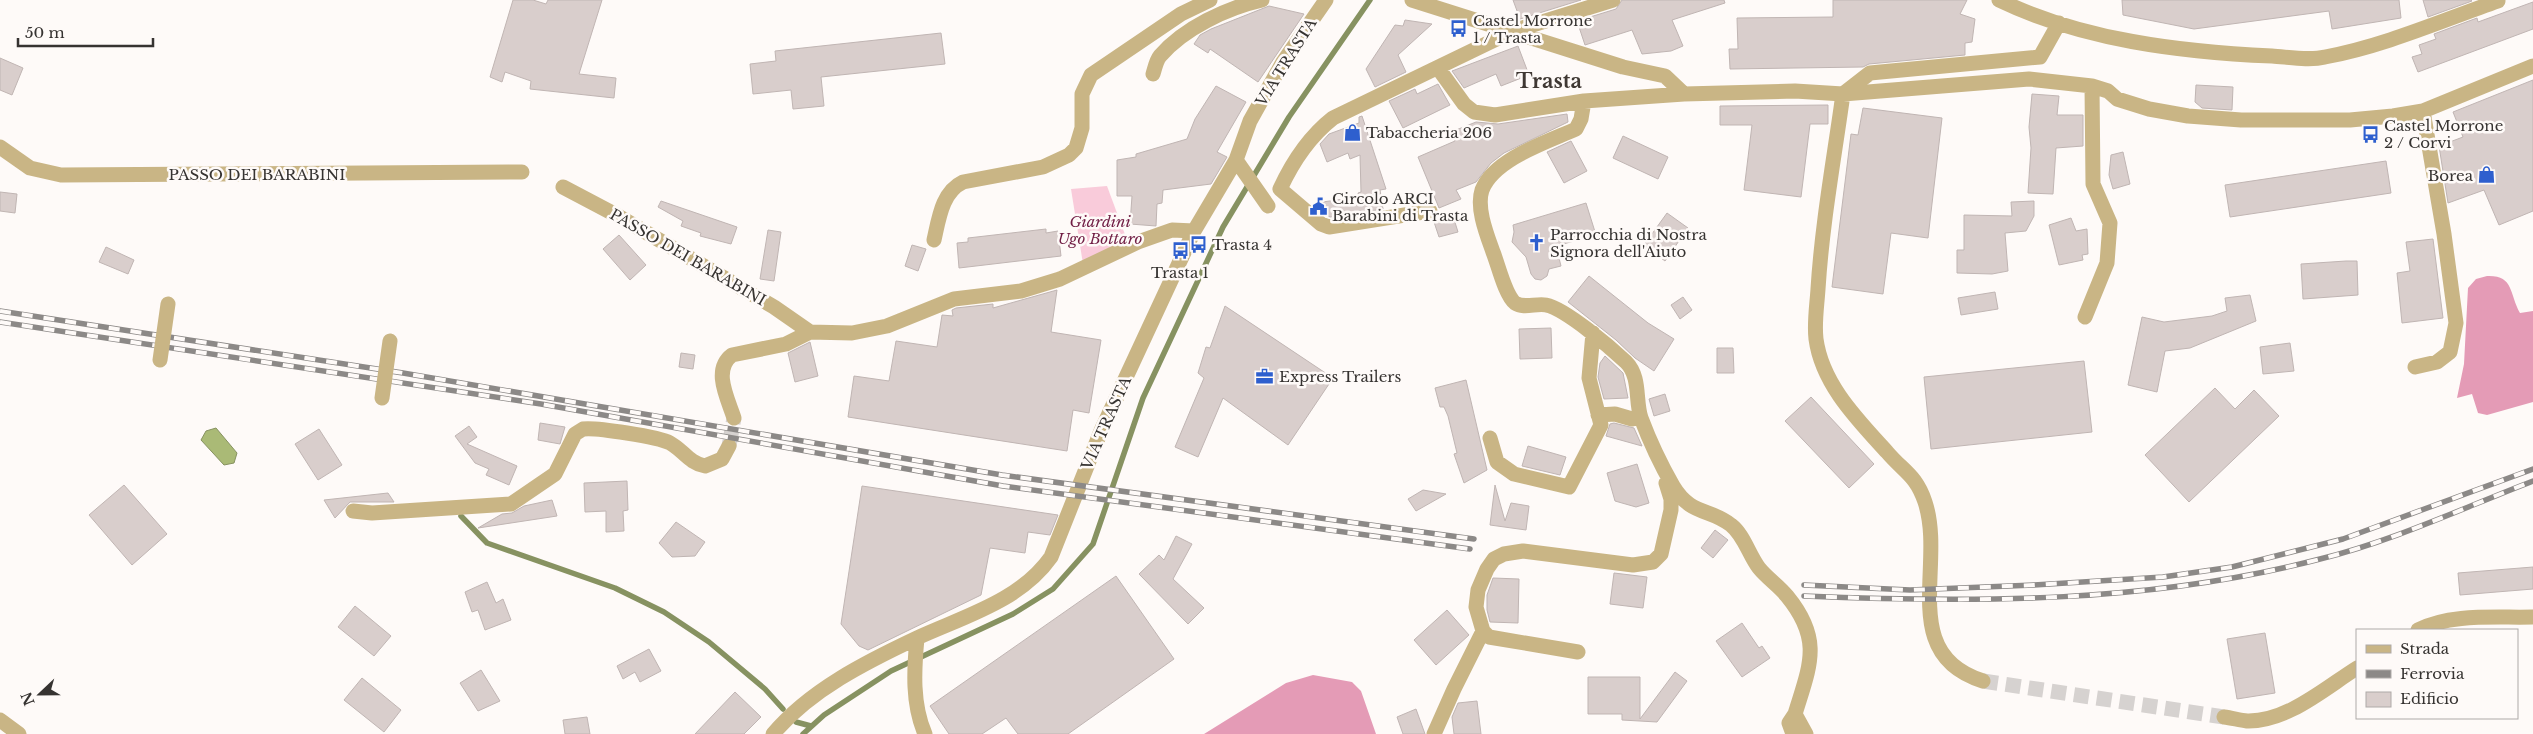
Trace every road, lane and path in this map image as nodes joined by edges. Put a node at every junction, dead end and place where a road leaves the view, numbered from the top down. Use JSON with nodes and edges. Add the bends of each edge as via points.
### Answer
{"nodes":[{"id":1,"x":1210,"y":0,"type":"edge"},
{"id":2,"x":1262,"y":0,"type":"edge"},
{"id":3,"x":1326,"y":0,"type":"edge"},
{"id":4,"x":1412,"y":0,"type":"edge"},
{"id":5,"x":1613,"y":0,"type":"edge"},
{"id":6,"x":1999,"y":0,"type":"edge"},
{"id":7,"x":2498,"y":1,"type":"edge"},
{"id":8,"x":2059,"y":24,"type":"junction"},
{"id":9,"x":1513,"y":31,"type":"junction"},
{"id":10,"x":2533,"y":66,"type":"edge"},
{"id":11,"x":1438,"y":68,"type":"junction"},
{"id":12,"x":1153,"y":74,"type":"dead end"},
{"id":13,"x":2092,"y":86,"type":"junction"},
{"id":14,"x":1684,"y":94,"type":"junction"},
{"id":15,"x":1843,"y":94,"type":"junction"},
{"id":16,"x":1584,"y":101,"type":"junction"},
{"id":17,"x":2423,"y":111,"type":"junction"},
{"id":18,"x":0,"y":147,"type":"edge"},
{"id":19,"x":1239,"y":164,"type":"junction"},
{"id":20,"x":522,"y":172,"type":"dead end"},
{"id":21,"x":563,"y":188,"type":"dead end"},
{"id":22,"x":1268,"y":206,"type":"dead end"},
{"id":23,"x":1430,"y":211,"type":"dead end"},
{"id":24,"x":1194,"y":231,"type":"junction"},
{"id":25,"x":934,"y":240,"type":"dead end"},
{"id":26,"x":168,"y":304,"type":"dead end"},
{"id":27,"x":2085,"y":317,"type":"dead end"},
{"id":28,"x":810,"y":332,"type":"junction"},
{"id":29,"x":1593,"y":333,"type":"junction"},
{"id":30,"x":390,"y":342,"type":"dead end"},
{"id":31,"x":160,"y":360,"type":"dead end"},
{"id":32,"x":2415,"y":368,"type":"dead end"},
{"id":33,"x":382,"y":398,"type":"dead end"},
{"id":34,"x":1598,"y":415,"type":"junction"},
{"id":35,"x":1640,"y":417,"type":"junction"},
{"id":36,"x":734,"y":418,"type":"tunnel mouth"},
{"id":37,"x":1490,"y":438,"type":"dead end"},
{"id":38,"x":730,"y":446,"type":"tunnel mouth"},
{"id":39,"x":1662,"y":467,"type":"junction"},
{"id":40,"x":353,"y":511,"type":"dead end"},
{"id":41,"x":2533,"y":617,"type":"edge"},
{"id":42,"x":2420,"y":629,"type":"edge"},
{"id":43,"x":1483,"y":631,"type":"junction"},
{"id":44,"x":916,"y":644,"type":"junction"},
{"id":45,"x":1578,"y":652,"type":"dead end"},
{"id":46,"x":2356,"y":669,"type":"edge"},
{"id":47,"x":1983,"y":681,"type":"tunnel mouth"},
{"id":48,"x":1795,"y":714,"type":"junction"},
{"id":49,"x":2224,"y":717,"type":"tunnel mouth"},
{"id":50,"x":0,"y":720,"type":"edge"},
{"id":51,"x":19,"y":734,"type":"edge"},
{"id":52,"x":773,"y":734,"type":"edge"},
{"id":53,"x":925,"y":734,"type":"edge"},
{"id":54,"x":1434,"y":734,"type":"edge"},
{"id":55,"x":1793,"y":734,"type":"edge"},
{"id":56,"x":1806,"y":734,"type":"edge"}],
"edges":[{"from":1,"to":25,"type":"street","via":[[1181,14],[1091,75],[1082,94],[1082,128],[1076,148],[1068,155],[1043,167],[963,182],[949,192],[941,209]]},
{"from":2,"to":12,"type":"street","via":[[1207,21],[1180,39],[1159,57]]},
{"from":3,"to":19,"type":"street","name":"VIA TRASTA","via":[[1283,62],[1254,112]]},
{"from":4,"to":9,"type":"street"},
{"from":5,"to":9,"type":"street"},
{"from":6,"to":8,"type":"street"},
{"from":7,"to":8,"type":"street","via":[[2375,46],[2322,58],[2214,54]]},
{"from":8,"to":15,"type":"street","via":[[2040,57],[1870,73]]},
{"from":9,"to":11,"type":"street"},
{"from":9,"to":14,"type":"street","via":[[1623,67],[1665,76]]},
{"from":10,"to":17,"type":"street"},
{"from":11,"to":16,"type":"street","via":[[1464,104],[1474,112],[1495,115]]},
{"from":11,"to":23,"type":"street","via":[[1333,118],[1320,128],[1296,160],[1280,189],[1321,224],[1329,227]]},
{"from":13,"to":15,"type":"street","via":[[2029,79]]},
{"from":13,"to":17,"type":"street","via":[[2108,91],[2118,99],[2150,109],[2223,119],[2350,120]]},
{"from":13,"to":27,"type":"street","via":[[2093,184],[2110,223],[2107,263]]},
{"from":14,"to":15,"type":"street","via":[[1795,91]]},
{"from":14,"to":16,"type":"street"},
{"from":15,"to":47,"type":"street","via":[[1820,254],[1816,336],[1820,360],[1830,384],[1888,454],[1914,477],[1929,520],[1929,612],[1933,632],[1940,652],[1954,668]]},
{"from":16,"to":29,"type":"street","via":[[1576,129],[1502,164],[1482,190],[1481,202],[1486,231],[1508,293],[1515,303],[1547,305]]},
{"from":17,"to":32,"type":"street","via":[[2456,324],[2450,352],[2437,362]]},
{"from":18,"to":20,"type":"street","name":"PASSO DEI BARABINI","via":[[30,168],[61,175]]},
{"from":19,"to":22,"type":"street"},
{"from":19,"to":24,"type":"street","name":"VIA TRASTA"},
{"from":21,"to":28,"type":"street","name":"PASSO DEI BARABINI","via":[[618,216],[774,307]]},
{"from":24,"to":28,"type":"street","via":[[1172,230],[1138,242],[1060,279],[1021,291],[954,299],[903,320],[852,333]]},
{"from":24,"to":44,"type":"street","name":"VIA TRASTA","via":[[1101,431],[1051,557],[1039,575],[992,605]]},
{"from":26,"to":31,"type":"street","bridge":true},
{"from":28,"to":36,"type":"street","via":[[786,344],[732,355],[727,359],[722,368],[723,385]]},
{"from":29,"to":34,"type":"street","via":[[1590,378]]},
{"from":29,"to":35,"type":"street","via":[[1628,364],[1635,377]]},
{"from":30,"to":33,"type":"street","bridge":true},
{"from":34,"to":35,"type":"street"},
{"from":34,"to":37,"type":"street","via":[[1600,425],[1569,486],[1514,474],[1497,462]]},
{"from":35,"to":39,"type":"street"},
{"from":38,"to":40,"type":"street","via":[[722,459],[705,466],[694,463],[674,446],[659,439],[586,428],[576,434],[555,474],[511,504],[372,513]]},
{"from":39,"to":43,"type":"street","via":[[1672,499],[1662,554],[1658,559],[1642,566],[1523,552],[1504,554],[1494,559],[1478,590],[1476,607]]},
{"from":39,"to":48,"type":"street","via":[[1684,500],[1731,525],[1759,568],[1788,596],[1807,627],[1811,658]]},
{"from":41,"to":42,"type":"street","via":[[2453,620]]},
{"from":43,"to":45,"type":"street","via":[[1489,637]]},
{"from":43,"to":54,"type":"street"},
{"from":44,"to":52,"type":"street","name":"VIA TRASTA","via":[[843,676],[805,704]]},
{"from":44,"to":53,"type":"street","via":[[915,697]]},
{"from":46,"to":49,"type":"street","via":[[2276,716],[2247,721]]},
{"from":48,"to":55,"type":"street","via":[[1789,723]]},
{"from":48,"to":56,"type":"street"},
{"from":50,"to":51,"type":"street"}]}
